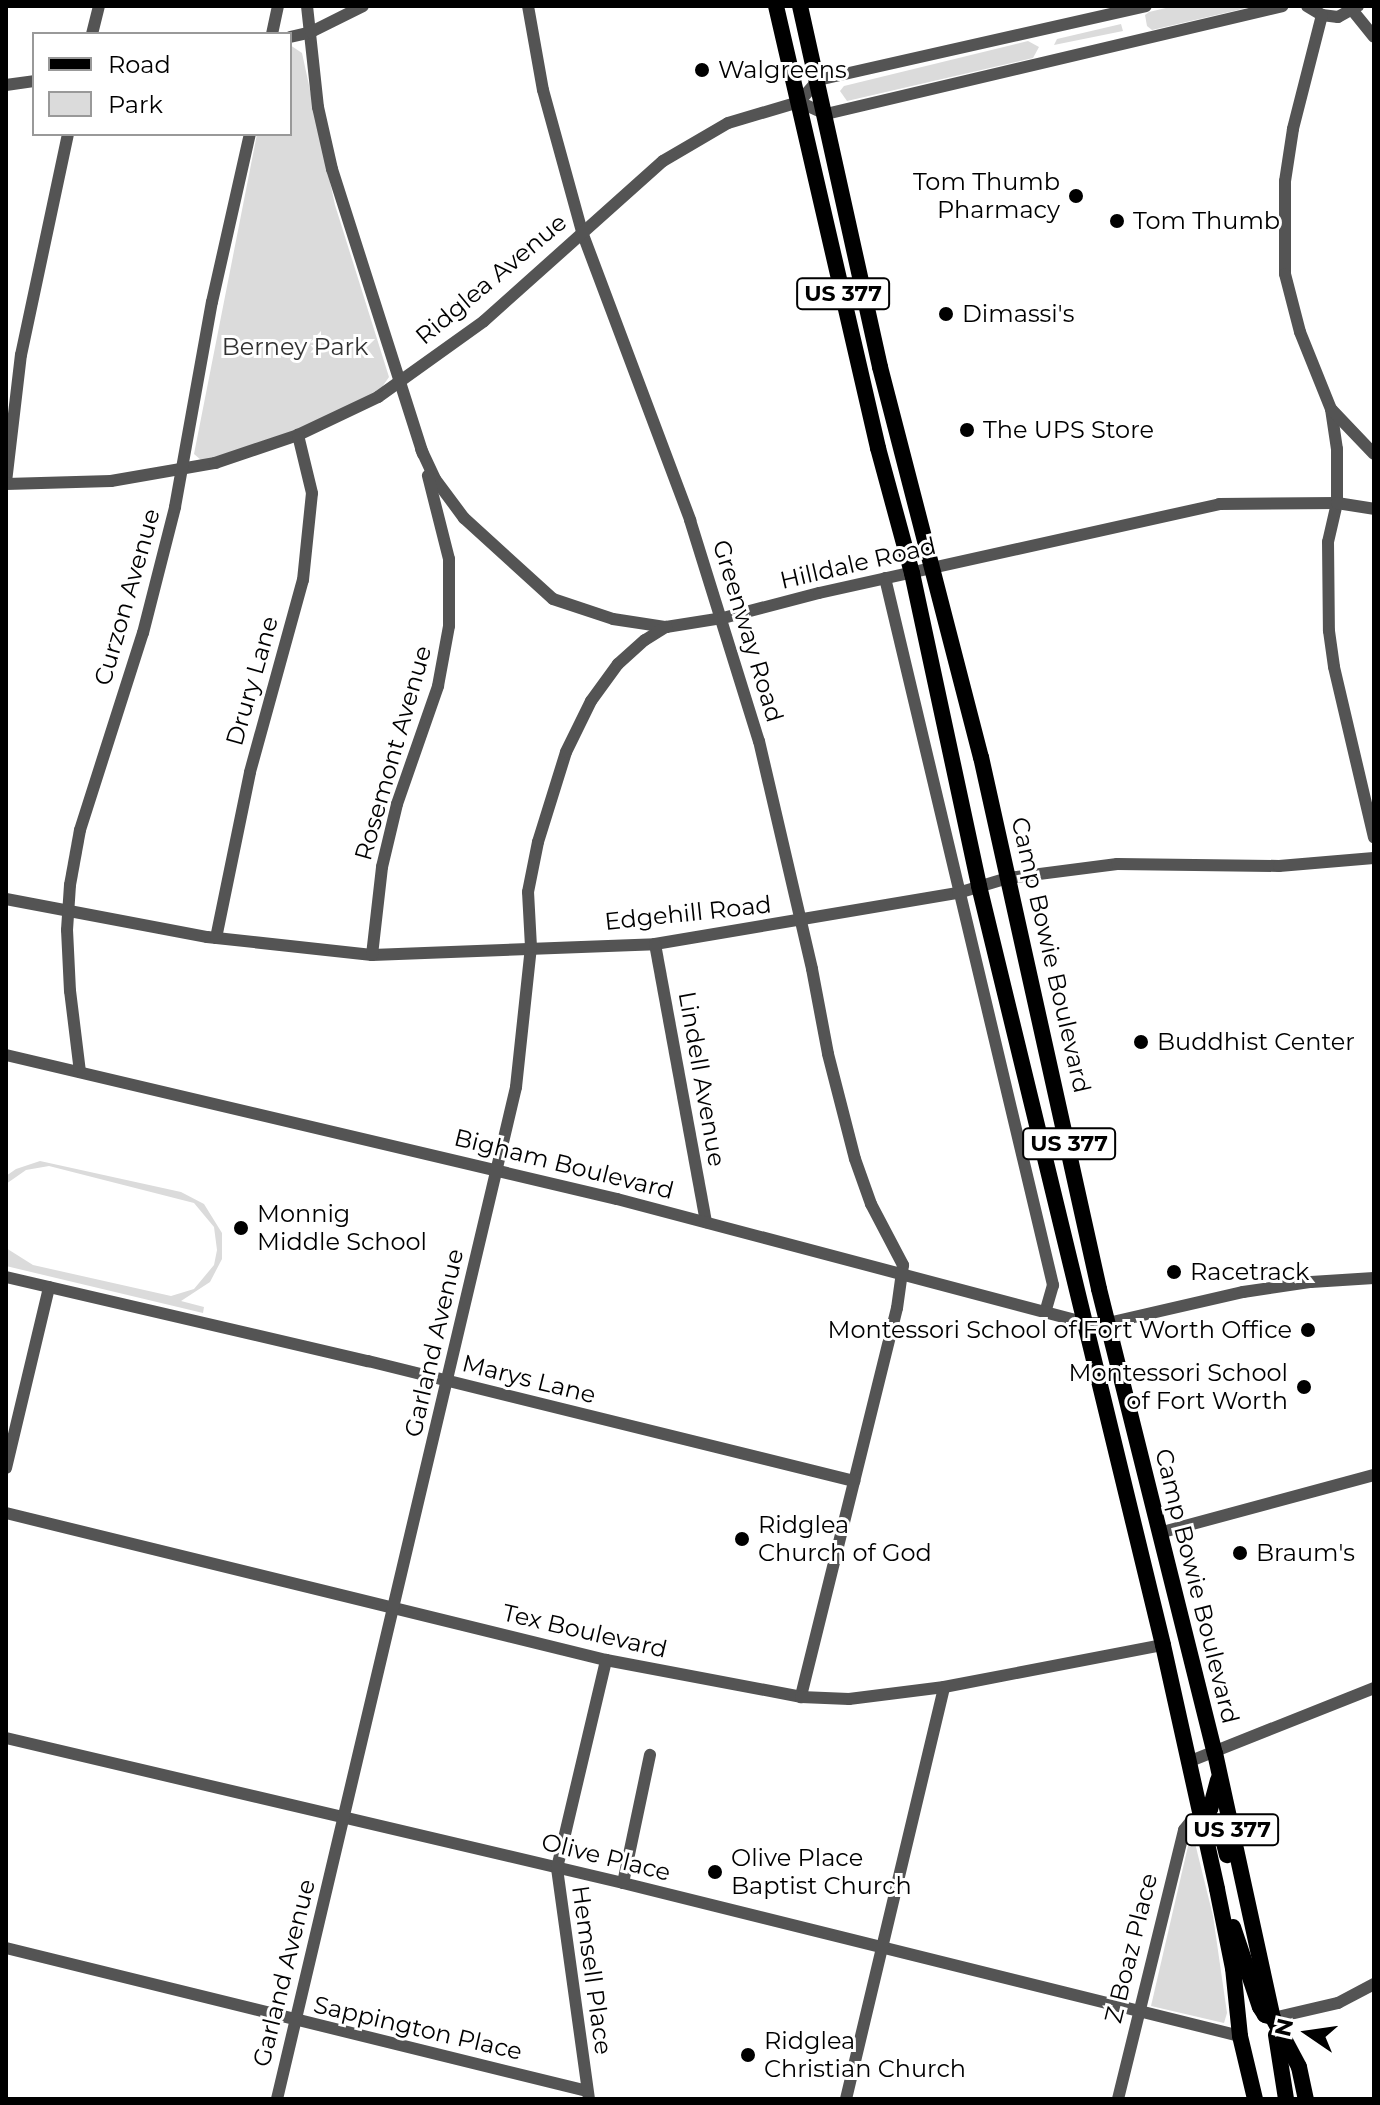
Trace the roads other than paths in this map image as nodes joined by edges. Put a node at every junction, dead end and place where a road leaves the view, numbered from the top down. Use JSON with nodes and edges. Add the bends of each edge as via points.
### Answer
{"nodes":[{"id":1,"x":99,"y":6,"type":"edge"},
{"id":2,"x":278,"y":6,"type":"edge"},
{"id":3,"x":307,"y":6,"type":"edge"},
{"id":4,"x":363,"y":6,"type":"edge"},
{"id":5,"x":528,"y":6,"type":"edge"},
{"id":6,"x":776,"y":6,"type":"edge"},
{"id":7,"x":800,"y":6,"type":"edge"},
{"id":8,"x":1146,"y":6,"type":"edge"},
{"id":9,"x":1282,"y":6,"type":"edge"},
{"id":10,"x":1307,"y":6,"type":"edge"},
{"id":11,"x":1356,"y":8,"type":"edge"},
{"id":12,"x":1322,"y":15,"type":"junction"},
{"id":13,"x":92,"y":32,"type":"edge"},
{"id":14,"x":272,"y":32,"type":"edge"},
{"id":15,"x":311,"y":32,"type":"junction"},
{"id":16,"x":292,"y":37,"type":"edge"},
{"id":17,"x":1374,"y":37,"type":"edge"},
{"id":18,"x":818,"y":80,"type":"junction"},
{"id":19,"x":32,"y":81,"type":"edge"},
{"id":20,"x":6,"y":85,"type":"edge"},
{"id":21,"x":799,"y":102,"type":"junction"},
{"id":22,"x":826,"y":114,"type":"junction"},
{"id":23,"x":68,"y":136,"type":"edge"},
{"id":24,"x":250,"y":136,"type":"edge"},
{"id":25,"x":582,"y":232,"type":"junction"},
{"id":26,"x":847,"y":311,"type":"junction"},
{"id":27,"x":880,"y":367,"type":"junction"},
{"id":28,"x":398,"y":384,"type":"junction"},
{"id":29,"x":1331,"y":409,"type":"junction"},
{"id":30,"x":298,"y":435,"type":"junction"},
{"id":31,"x":421,"y":449,"type":"junction"},
{"id":32,"x":1374,"y":454,"type":"edge"},
{"id":33,"x":182,"y":471,"type":"junction"},
{"id":34,"x":6,"y":483,"type":"edge"},
{"id":35,"x":1337,"y":503,"type":"junction"},
{"id":36,"x":1374,"y":509,"type":"edge"},
{"id":37,"x":934,"y":568,"type":"junction"},
{"id":38,"x":912,"y":573,"type":"junction"},
{"id":39,"x":885,"y":578,"type":"junction"},
{"id":40,"x":723,"y":618,"type":"junction"},
{"id":41,"x":666,"y":627,"type":"junction"},
{"id":42,"x":1374,"y":837,"type":"edge"},
{"id":43,"x":1374,"y":858,"type":"edge"},
{"id":44,"x":1008,"y":878,"type":"junction"},
{"id":45,"x":979,"y":886,"type":"junction"},
{"id":46,"x":958,"y":893,"type":"junction"},
{"id":47,"x":6,"y":899,"type":"edge"},
{"id":48,"x":68,"y":912,"type":"junction"},
{"id":49,"x":801,"y":921,"type":"junction"},
{"id":50,"x":216,"y":938,"type":"junction"},
{"id":51,"x":655,"y":944,"type":"junction"},
{"id":52,"x":531,"y":947,"type":"junction"},
{"id":53,"x":372,"y":955,"type":"junction"},
{"id":54,"x":6,"y":1055,"type":"edge"},
{"id":55,"x":80,"y":1072,"type":"junction"},
{"id":56,"x":1061,"y":1106,"type":"junction"},
{"id":57,"x":1037,"y":1113,"type":"junction"},
{"id":58,"x":496,"y":1170,"type":"junction"},
{"id":59,"x":706,"y":1222,"type":"junction"},
{"id":60,"x":902,"y":1274,"type":"junction"},
{"id":61,"x":6,"y":1277,"type":"edge"},
{"id":62,"x":1374,"y":1278,"type":"edge"},
{"id":63,"x":49,"y":1287,"type":"junction"},
{"id":64,"x":1045,"y":1313,"type":"junction"},
{"id":65,"x":1085,"y":1323,"type":"junction"},
{"id":66,"x":1108,"y":1323,"type":"junction"},
{"id":67,"x":448,"y":1381,"type":"junction"},
{"id":68,"x":6,"y":1468,"type":"edge"},
{"id":69,"x":1374,"y":1475,"type":"edge"},
{"id":70,"x":854,"y":1481,"type":"junction"},
{"id":71,"x":6,"y":1513,"type":"edge"},
{"id":72,"x":1159,"y":1533,"type":"junction"},
{"id":73,"x":1138,"y":1539,"type":"junction"},
{"id":74,"x":395,"y":1608,"type":"junction"},
{"id":75,"x":1185,"y":1639,"type":"junction"},
{"id":76,"x":1163,"y":1645,"type":"junction"},
{"id":77,"x":606,"y":1660,"type":"junction"},
{"id":78,"x":944,"y":1687,"type":"junction"},
{"id":79,"x":1374,"y":1688,"type":"edge"},
{"id":80,"x":801,"y":1697,"type":"junction"},
{"id":81,"x":6,"y":1738,"type":"edge"},
{"id":82,"x":1215,"y":1753,"type":"junction"},
{"id":83,"x":650,"y":1755,"type":"dead end"},
{"id":84,"x":1188,"y":1762,"type":"junction"},
{"id":85,"x":1219,"y":1772,"type":"junction"},
{"id":86,"x":344,"y":1817,"type":"junction"},
{"id":87,"x":1201,"y":1821,"type":"junction"},
{"id":88,"x":557,"y":1868,"type":"junction"},
{"id":89,"x":623,"y":1883,"type":"junction"},
{"id":90,"x":1217,"y":1889,"type":"junction"},
{"id":91,"x":1252,"y":1914,"type":"junction"},
{"id":92,"x":6,"y":1948,"type":"edge"},
{"id":93,"x":882,"y":1949,"type":"junction"},
{"id":94,"x":1374,"y":1984,"type":"edge"},
{"id":95,"x":1138,"y":2011,"type":"junction"},
{"id":96,"x":1273,"y":2018,"type":"junction"},
{"id":97,"x":295,"y":2021,"type":"junction"},
{"id":98,"x":1240,"y":2036,"type":"junction"},
{"id":99,"x":588,"y":2095,"type":"edge"},
{"id":100,"x":277,"y":2099,"type":"edge"},
{"id":101,"x":846,"y":2099,"type":"edge"},
{"id":102,"x":1118,"y":2099,"type":"edge"},
{"id":103,"x":1245,"y":2099,"type":"edge"},
{"id":104,"x":1255,"y":2099,"type":"edge"},
{"id":105,"x":1286,"y":2099,"type":"edge"},
{"id":106,"x":1306,"y":2099,"type":"edge"}],
"edges":[{"from":1,"to":13,"type":"street"},
{"from":2,"to":14,"type":"street"},
{"from":3,"to":15,"type":"street","name":"Rosemont Avenue"},
{"from":4,"to":15,"type":"street"},
{"from":5,"to":25,"type":"street","name":"Greenway Road","via":[[543,90]]},
{"from":6,"to":21,"type":"main road","name":"Camp Bowie Boulevard","number":"US 377"},
{"from":7,"to":18,"type":"main road","name":"Camp Bowie Boulevard","number":"US 377"},
{"from":8,"to":18,"type":"street"},
{"from":9,"to":22,"type":"street"},
{"from":10,"to":12,"type":"street"},
{"from":11,"to":12,"type":"street","via":[[1338,17]]},
{"from":11,"to":17,"type":"street"},
{"from":12,"to":29,"type":"street","via":[[1293,129],[1283,226],[1285,274],[1296,318]]},
{"from":15,"to":16,"type":"street"},
{"from":15,"to":28,"type":"street","name":"Rosemont Avenue","via":[[318,107],[332,169]]},
{"from":18,"to":21,"type":"street"},
{"from":18,"to":22,"type":"main road","name":"Camp Bowie Boulevard","number":"US 377"},
{"from":19,"to":20,"type":"street"},
{"from":21,"to":22,"type":"street"},
{"from":21,"to":25,"type":"street","name":"Ridglea Avenue","via":[[738,119],[698,140],[663,161]]},
{"from":21,"to":26,"type":"main road","name":"Camp Bowie Boulevard","number":"US 377"},
{"from":22,"to":27,"type":"main road","name":"Camp Bowie Boulevard","number":"US 377"},
{"from":23,"to":34,"type":"street","via":[[21,355]]},
{"from":24,"to":33,"type":"street","name":"Curzon Avenue"},
{"from":25,"to":28,"type":"street","name":"Ridglea Avenue","via":[[484,321]]},
{"from":25,"to":40,"type":"street","name":"Greenway Road"},
{"from":26,"to":27,"type":"main road","via":[[862,314]]},
{"from":26,"to":38,"type":"main road","name":"Camp Bowie Boulevard","number":"US 377"},
{"from":27,"to":37,"type":"main road","name":"Camp Bowie Boulevard","number":"US 377"},
{"from":28,"to":30,"type":"street","name":"Ridglea Avenue"},
{"from":28,"to":31,"type":"street","name":"Rosemont Avenue"},
{"from":29,"to":32,"type":"street"},
{"from":29,"to":35,"type":"street"},
{"from":30,"to":33,"type":"street","name":"Ridglea Avenue"},
{"from":30,"to":50,"type":"street","name":"Drury Lane","via":[[312,493],[303,580],[250,772]]},
{"from":31,"to":41,"type":"street","name":"Hilldale Road","via":[[464,518],[553,599],[613,619]]},
{"from":31,"to":53,"type":"street","name":"Rosemont Avenue","via":[[449,559],[449,626],[438,686],[397,804],[382,867]]},
{"from":33,"to":34,"type":"street","name":"Ridglea Avenue","via":[[111,481]]},
{"from":33,"to":48,"type":"street","name":"Curzon Avenue","via":[[143,633],[80,830]]},
{"from":35,"to":36,"type":"street","name":"Hilldale Road"},
{"from":35,"to":37,"type":"street","name":"Hilldale Road","via":[[1219,504]]},
{"from":35,"to":42,"type":"street","via":[[1328,542],[1329,631]]},
{"from":37,"to":38,"type":"street","name":"Hilldale Road"},
{"from":37,"to":44,"type":"main road","name":"Camp Bowie Boulevard","number":"US 377"},
{"from":38,"to":39,"type":"street","name":"Hilldale Road"},
{"from":38,"to":45,"type":"main road","name":"Camp Bowie Boulevard","number":"US 377"},
{"from":39,"to":40,"type":"street","name":"Hilldale Road"},
{"from":39,"to":46,"type":"street"},
{"from":40,"to":41,"type":"street","name":"Hilldale Road"},
{"from":40,"to":49,"type":"street","name":"Greenway Road","via":[[759,741]]},
{"from":41,"to":52,"type":"street","name":"Garland Avenue","via":[[618,664],[591,701],[566,752],[528,892]]},
{"from":43,"to":44,"type":"street","name":"Edgehill Road","via":[[1279,866],[1131,864]]},
{"from":44,"to":45,"type":"street","name":"Edgehill Road"},
{"from":44,"to":56,"type":"main road","name":"Camp Bowie Boulevard","number":"US 377"},
{"from":45,"to":46,"type":"street","name":"Edgehill Road"},
{"from":45,"to":57,"type":"main road","name":"Camp Bowie Boulevard","number":"US 377"},
{"from":46,"to":49,"type":"street","name":"Edgehill Road"},
{"from":46,"to":64,"type":"street","via":[[1053,1285]]},
{"from":47,"to":48,"type":"street","name":"Edgehill Road"},
{"from":48,"to":50,"type":"street","name":"Edgehill Road"},
{"from":48,"to":55,"type":"street","name":"Curzon Avenue"},
{"from":49,"to":51,"type":"street","name":"Edgehill Road"},
{"from":49,"to":60,"type":"street","name":"Greenway Road","via":[[855,1159],[903,1265]]},
{"from":50,"to":53,"type":"street","name":"Edgehill Road"},
{"from":51,"to":52,"type":"street","name":"Edgehill Road"},
{"from":51,"to":59,"type":"street","name":"Lindell Avenue"},
{"from":52,"to":53,"type":"street","name":"Edgehill Road"},
{"from":52,"to":58,"type":"street","name":"Garland Avenue","via":[[520,1064]]},
{"from":54,"to":55,"type":"street","name":"Bigham Boulevard"},
{"from":55,"to":58,"type":"street","name":"Bigham Boulevard"},
{"from":56,"to":57,"type":"main road"},
{"from":56,"to":66,"type":"main road","name":"Camp Bowie Boulevard","number":"US 377"},
{"from":57,"to":65,"type":"main road","name":"Camp Bowie Boulevard","number":"US 377"},
{"from":58,"to":59,"type":"street","name":"Bigham Boulevard"},
{"from":58,"to":67,"type":"street","name":"Garland Avenue"},
{"from":59,"to":60,"type":"street","name":"Bigham Boulevard"},
{"from":60,"to":64,"type":"street","name":"Bigham Boulevard"},
{"from":60,"to":70,"type":"street"},
{"from":61,"to":63,"type":"street","name":"Marys Lane"},
{"from":62,"to":66,"type":"street","name":"Bigham Boulevard","via":[[1243,1292]]},
{"from":63,"to":67,"type":"street","name":"Marys Lane"},
{"from":63,"to":68,"type":"street"},
{"from":64,"to":65,"type":"street","name":"Bigham Boulevard"},
{"from":65,"to":66,"type":"street","name":"Bigham Boulevard"},
{"from":65,"to":73,"type":"main road","name":"Camp Bowie Boulevard","number":"US 377"},
{"from":66,"to":72,"type":"main road","name":"Camp Bowie Boulevard","number":"US 377"},
{"from":67,"to":70,"type":"street","name":"Marys Lane"},
{"from":67,"to":74,"type":"street","name":"Garland Avenue"},
{"from":69,"to":72,"type":"street"},
{"from":70,"to":80,"type":"street"},
{"from":71,"to":74,"type":"street","name":"Tex Boulevard"},
{"from":72,"to":73,"type":"main road"},
{"from":72,"to":75,"type":"main road","name":"Camp Bowie Boulevard","number":"US 377"},
{"from":73,"to":76,"type":"main road","name":"Camp Bowie Boulevard","number":"US 377"},
{"from":74,"to":77,"type":"street","name":"Tex Boulevard"},
{"from":74,"to":86,"type":"street","name":"Garland Avenue"},
{"from":75,"to":76,"type":"main road"},
{"from":75,"to":82,"type":"main road","name":"Camp Bowie Boulevard","number":"US 377"},
{"from":76,"to":78,"type":"street","name":"Tex Boulevard"},
{"from":76,"to":84,"type":"main road","name":"Camp Bowie Boulevard","number":"US 377"},
{"from":77,"to":80,"type":"street","name":"Tex Boulevard"},
{"from":77,"to":88,"type":"street","name":"Hemsell Place"},
{"from":78,"to":80,"type":"street","name":"Tex Boulevard","via":[[849,1699]]},
{"from":78,"to":93,"type":"street"},
{"from":79,"to":82,"type":"street"},
{"from":81,"to":86,"type":"street","name":"Olive Place"},
{"from":82,"to":84,"type":"street"},
{"from":82,"to":85,"type":"main road","name":"Camp Bowie Boulevard","number":"US 377"},
{"from":83,"to":89,"type":"street"},
{"from":84,"to":87,"type":"main road","name":"Camp Bowie Boulevard","number":"US 377"},
{"from":85,"to":87,"type":"main road","via":[[1210,1809]]},
{"from":85,"to":91,"type":"main road","name":"Camp Bowie Boulevard","number":"US 377"},
{"from":86,"to":88,"type":"street","name":"Olive Place"},
{"from":86,"to":97,"type":"street","name":"Garland Avenue"},
{"from":87,"to":90,"type":"main road","name":"Camp Bowie Boulevard","number":"US 377"},
{"from":87,"to":91,"type":"main road","via":[[1221,1831],[1237,1891]]},
{"from":87,"to":95,"type":"street","name":"Z Boaz Place","via":[[1191,1821],[1184,1830]]},
{"from":88,"to":89,"type":"street","name":"Olive Place"},
{"from":88,"to":99,"type":"street","name":"Hemsell Place"},
{"from":89,"to":93,"type":"street","name":"Olive Place"},
{"from":90,"to":96,"type":"main road","via":[[1260,2007]]},
{"from":90,"to":98,"type":"main road","name":"Camp Bowie Boulevard","number":"US 377"},
{"from":91,"to":96,"type":"main road","name":"Camp Bowie Boulevard","number":"US 377"},
{"from":92,"to":97,"type":"street","name":"Sappington Place"},
{"from":93,"to":95,"type":"street","name":"Olive Place"},
{"from":93,"to":101,"type":"street"},
{"from":94,"to":96,"type":"street","via":[[1338,2003]]},
{"from":95,"to":98,"type":"street","name":"Olive Place"},
{"from":95,"to":102,"type":"street","name":"Z Boaz Place"},
{"from":96,"to":105,"type":"main road"},
{"from":96,"to":106,"type":"main road","name":"Camp Bowie Boulevard","number":"US 377","via":[[1299,2067]]},
{"from":97,"to":99,"type":"street","name":"Sappington Place"},
{"from":97,"to":100,"type":"street","name":"Garland Avenue"},
{"from":98,"to":103,"type":"main road"},
{"from":98,"to":104,"type":"main road","name":"Camp Bowie Boulevard","number":"US 377"}]}
